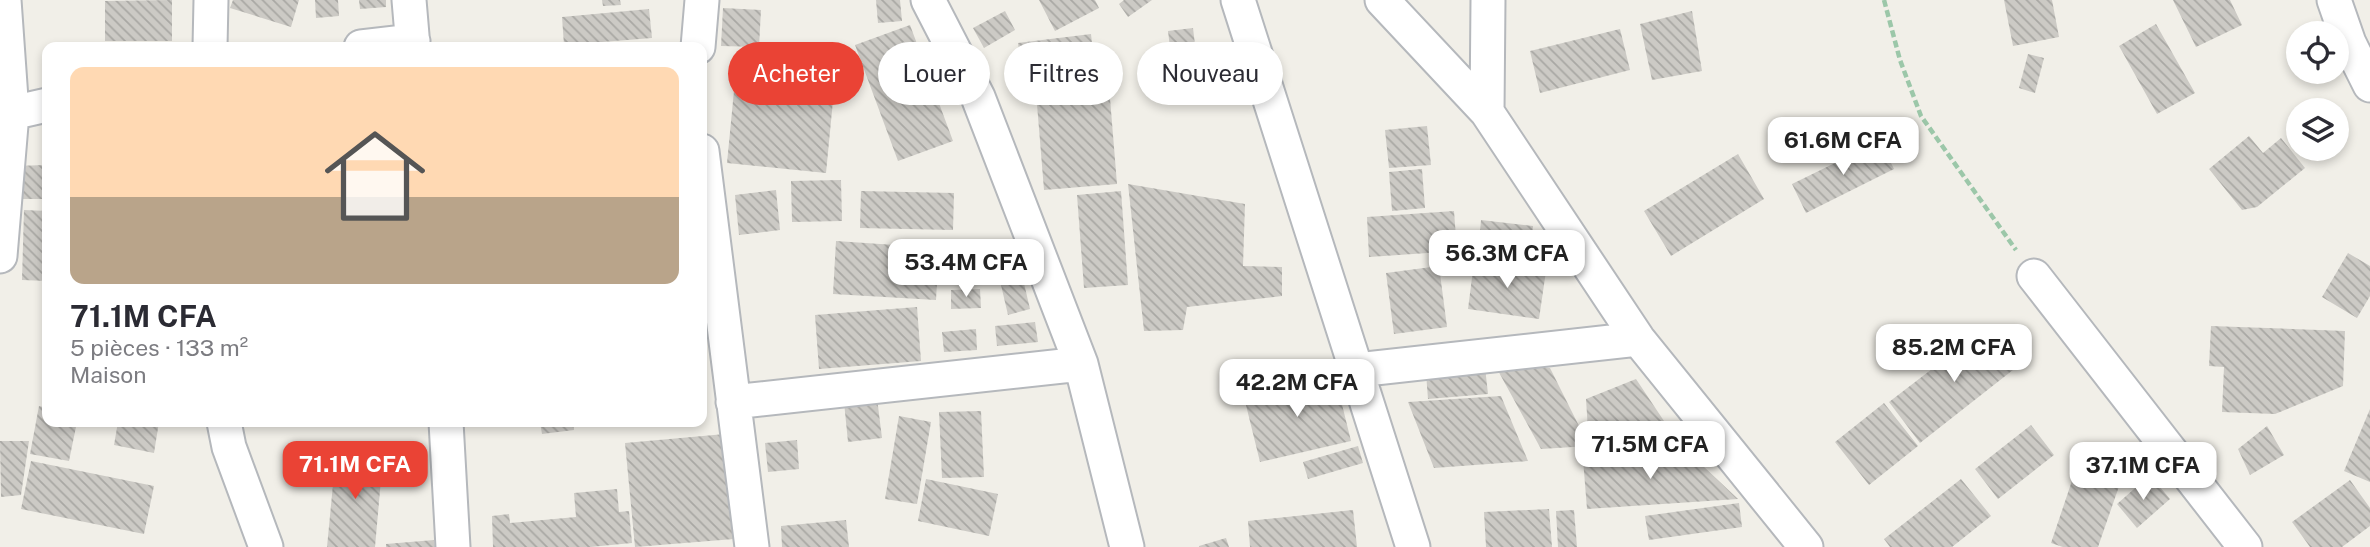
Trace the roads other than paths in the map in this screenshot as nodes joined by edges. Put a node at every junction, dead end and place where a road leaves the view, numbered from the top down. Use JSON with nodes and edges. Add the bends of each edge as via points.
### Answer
{"nodes":[{"id":1,"x":4,"y":0,"type":"edge"},
{"id":2,"x":211,"y":0,"type":"edge"},
{"id":3,"x":409,"y":0,"type":"edge"},
{"id":4,"x":702,"y":0,"type":"edge"},
{"id":5,"x":928,"y":0,"type":"edge"},
{"id":6,"x":1237,"y":0,"type":"edge"},
{"id":7,"x":1381,"y":0,"type":"edge"},
{"id":8,"x":1488,"y":0,"type":"edge"},
{"id":9,"x":2334,"y":0,"type":"edge"},
{"id":10,"x":210,"y":42,"type":"edge"},
{"id":11,"x":413,"y":42,"type":"edge"},
{"id":12,"x":698,"y":42,"type":"edge"},
{"id":13,"x":2370,"y":85,"type":"edge"},
{"id":14,"x":42,"y":106,"type":"edge"},
{"id":15,"x":1487,"y":112,"type":"junction"},
{"id":16,"x":12,"y":113,"type":"junction"},
{"id":17,"x":707,"y":191,"type":"edge"},
{"id":18,"x":1,"y":237,"type":"edge"},
{"id":19,"x":2034,"y":276,"type":"road end"},
{"id":20,"x":1638,"y":339,"type":"junction"},
{"id":21,"x":1082,"y":364,"type":"junction"},
{"id":22,"x":1357,"y":370,"type":"junction"},
{"id":23,"x":733,"y":402,"type":"junction"},
{"id":24,"x":225,"y":427,"type":"edge"},
{"id":25,"x":446,"y":427,"type":"edge"},
{"id":26,"x":266,"y":547,"type":"edge"},
{"id":27,"x":453,"y":547,"type":"edge"},
{"id":28,"x":752,"y":547,"type":"edge"},
{"id":29,"x":1127,"y":547,"type":"edge"},
{"id":30,"x":1413,"y":547,"type":"edge"},
{"id":31,"x":1806,"y":547,"type":"edge"},
{"id":32,"x":2245,"y":547,"type":"edge"}],
"edges":[{"from":1,"to":16,"type":"street"},
{"from":2,"to":10,"type":"street"},
{"from":3,"to":11,"type":"street"},
{"from":4,"to":12,"type":"street"},
{"from":5,"to":21,"type":"street","via":[[978,97]]},
{"from":6,"to":22,"type":"street"},
{"from":7,"to":15,"type":"street"},
{"from":8,"to":15,"type":"street"},
{"from":9,"to":13,"type":"street"},
{"from":14,"to":16,"type":"street"},
{"from":15,"to":20,"type":"street"},
{"from":16,"to":18,"type":"street"},
{"from":17,"to":23,"type":"street"},
{"from":19,"to":32,"type":"street"},
{"from":20,"to":22,"type":"street"},
{"from":20,"to":31,"type":"street"},
{"from":21,"to":23,"type":"street"},
{"from":21,"to":29,"type":"street"},
{"from":22,"to":30,"type":"street"},
{"from":23,"to":28,"type":"street"},
{"from":24,"to":26,"type":"street"},
{"from":25,"to":27,"type":"street"}]}
